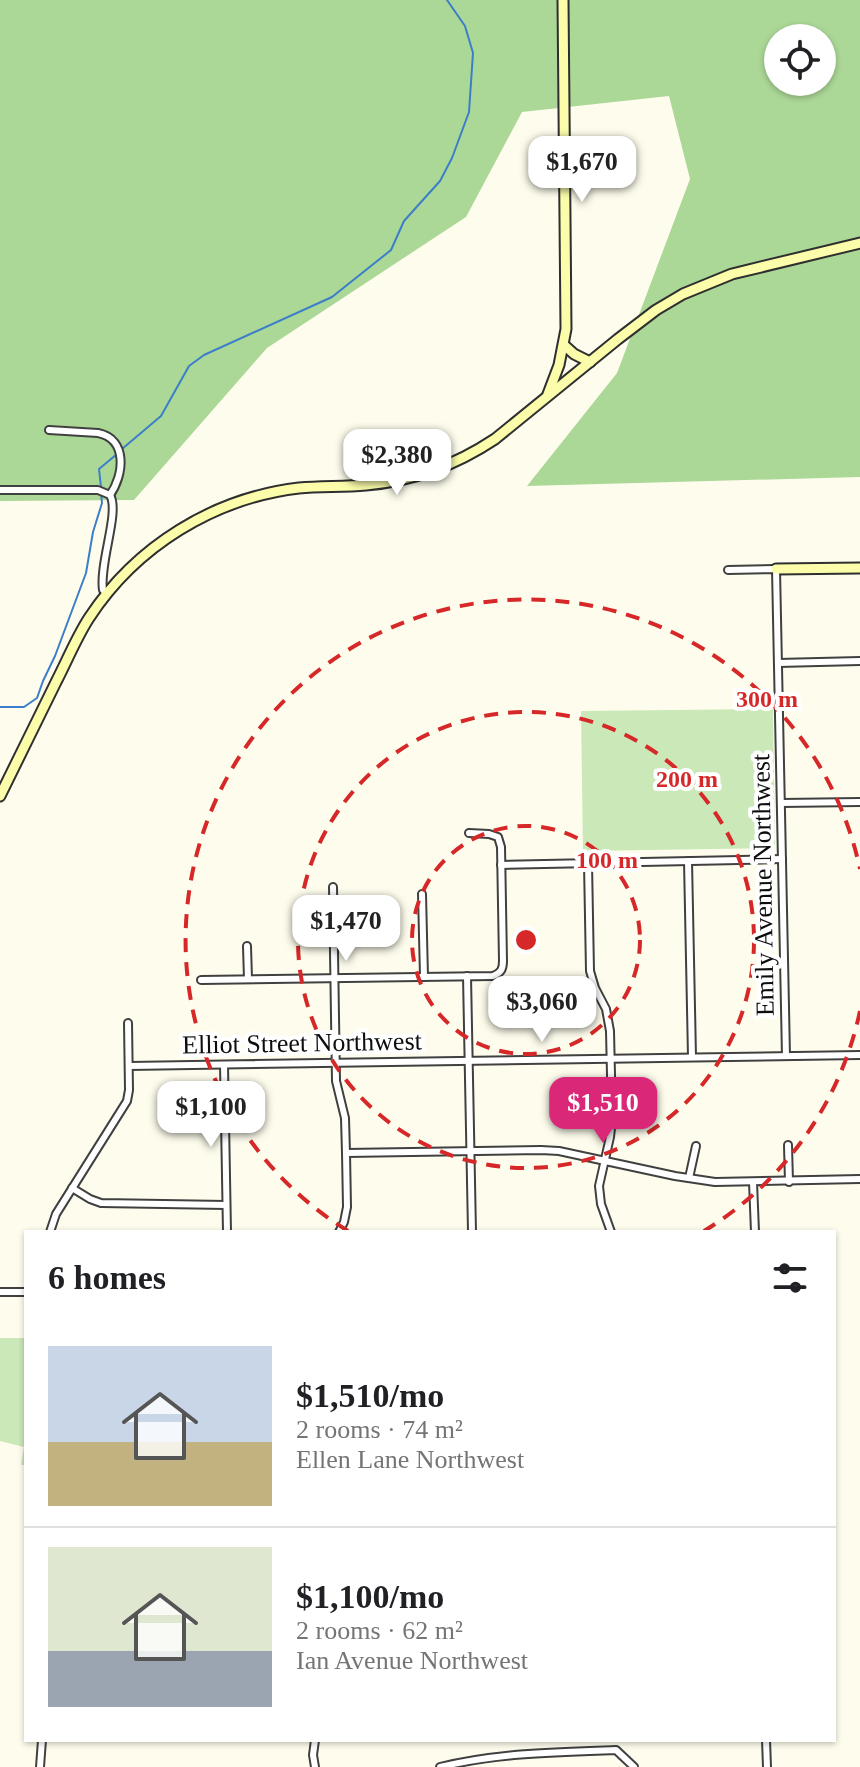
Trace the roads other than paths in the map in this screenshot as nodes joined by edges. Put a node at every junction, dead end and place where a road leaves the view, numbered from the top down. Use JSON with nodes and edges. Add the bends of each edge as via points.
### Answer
{"nodes":[{"id":1,"x":563,"y":0,"type":"edge"},
{"id":2,"x":860,"y":243,"type":"edge"},
{"id":3,"x":564,"y":345,"type":"junction"},
{"id":4,"x":590,"y":362,"type":"junction"},
{"id":5,"x":546,"y":397,"type":"junction"},
{"id":6,"x":49,"y":430,"type":"dead end"},
{"id":7,"x":0,"y":490,"type":"edge"},
{"id":8,"x":110,"y":495,"type":"junction"},
{"id":9,"x":860,"y":568,"type":"edge"},
{"id":10,"x":776,"y":569,"type":"junction"},
{"id":11,"x":728,"y":570,"type":"dead end"},
{"id":12,"x":107,"y":593,"type":"junction"},
{"id":13,"x":860,"y":661,"type":"edge"},
{"id":14,"x":778,"y":663,"type":"junction"},
{"id":15,"x":0,"y":796,"type":"edge"},
{"id":16,"x":860,"y":802,"type":"edge"},
{"id":17,"x":781,"y":803,"type":"junction"},
{"id":18,"x":469,"y":833,"type":"dead end"},
{"id":19,"x":782,"y":859,"type":"junction"},
{"id":20,"x":688,"y":861,"type":"junction"},
{"id":21,"x":588,"y":863,"type":"junction"},
{"id":22,"x":501,"y":865,"type":"junction"},
{"id":23,"x":333,"y":887,"type":"dead end"},
{"id":24,"x":422,"y":894,"type":"dead end"},
{"id":25,"x":247,"y":946,"type":"dead end"},
{"id":26,"x":467,"y":976,"type":"junction"},
{"id":27,"x":424,"y":977,"type":"junction"},
{"id":28,"x":335,"y":978,"type":"junction"},
{"id":29,"x":248,"y":979,"type":"junction"},
{"id":30,"x":201,"y":980,"type":"dead end"},
{"id":31,"x":128,"y":1023,"type":"dead end"},
{"id":32,"x":860,"y":1055,"type":"edge"},
{"id":33,"x":786,"y":1056,"type":"junction"},
{"id":34,"x":692,"y":1057,"type":"junction"},
{"id":35,"x":611,"y":1058,"type":"junction"},
{"id":36,"x":469,"y":1061,"type":"junction"},
{"id":37,"x":336,"y":1062,"type":"junction"},
{"id":38,"x":224,"y":1065,"type":"junction"},
{"id":39,"x":129,"y":1066,"type":"junction"},
{"id":40,"x":788,"y":1145,"type":"dead end"},
{"id":41,"x":696,"y":1146,"type":"dead end"},
{"id":42,"x":471,"y":1150,"type":"junction"},
{"id":43,"x":346,"y":1153,"type":"junction"},
{"id":44,"x":605,"y":1161,"type":"junction"},
{"id":45,"x":689,"y":1178,"type":"junction"},
{"id":46,"x":860,"y":1179,"type":"edge"},
{"id":47,"x":753,"y":1182,"type":"junction"},
{"id":48,"x":789,"y":1182,"type":"junction"},
{"id":49,"x":72,"y":1188,"type":"junction"},
{"id":50,"x":226,"y":1205,"type":"junction"},
{"id":51,"x":51,"y":1230,"type":"edge"},
{"id":52,"x":227,"y":1230,"type":"edge"},
{"id":53,"x":340,"y":1230,"type":"edge"},
{"id":54,"x":472,"y":1230,"type":"edge"},
{"id":55,"x":610,"y":1230,"type":"edge"},
{"id":56,"x":755,"y":1230,"type":"edge"},
{"id":57,"x":0,"y":1292,"type":"edge"},
{"id":58,"x":24,"y":1292,"type":"edge"},
{"id":59,"x":42,"y":1742,"type":"edge"},
{"id":60,"x":315,"y":1742,"type":"edge"},
{"id":61,"x":614,"y":1742,"type":"edge"},
{"id":62,"x":766,"y":1742,"type":"edge"},
{"id":63,"x":616,"y":1750,"type":"junction"},
{"id":64,"x":40,"y":1767,"type":"edge"},
{"id":65,"x":315,"y":1767,"type":"edge"},
{"id":66,"x":440,"y":1767,"type":"edge"},
{"id":67,"x":634,"y":1767,"type":"edge"},
{"id":68,"x":767,"y":1767,"type":"edge"}],
"edges":[{"from":1,"to":3,"type":"street"},
{"from":2,"to":4,"type":"street","via":[[706,284],[656,310]]},
{"from":3,"to":4,"type":"street"},
{"from":3,"to":5,"type":"street"},
{"from":4,"to":5,"type":"street"},
{"from":5,"to":12,"type":"street","via":[[474,453],[425,474],[367,485],[274,492],[214,511],[166,538]]},
{"from":6,"to":8,"type":"street","via":[[105,434],[114,441],[120,470]]},
{"from":7,"to":8,"type":"street","via":[[98,490]]},
{"from":8,"to":12,"type":"street","via":[[114,507],[102,579]]},
{"from":9,"to":10,"type":"street"},
{"from":10,"to":11,"type":"street"},
{"from":10,"to":14,"type":"street","name":"Emily Avenue Northwest"},
{"from":12,"to":15,"type":"street","via":[[82,631]]},
{"from":13,"to":14,"type":"street"},
{"from":14,"to":17,"type":"street","name":"Emily Avenue Northwest"},
{"from":16,"to":17,"type":"street"},
{"from":17,"to":19,"type":"street","name":"Emily Avenue Northwest"},
{"from":18,"to":22,"type":"street","via":[[498,837]]},
{"from":19,"to":20,"type":"street"},
{"from":19,"to":33,"type":"street","name":"Emily Avenue Northwest"},
{"from":20,"to":21,"type":"street"},
{"from":20,"to":34,"type":"street"},
{"from":21,"to":22,"type":"street"},
{"from":21,"to":35,"type":"street","via":[[590,971],[609,1018]]},
{"from":22,"to":26,"type":"street","via":[[501,971]]},
{"from":23,"to":28,"type":"street"},
{"from":24,"to":27,"type":"street"},
{"from":25,"to":29,"type":"street"},
{"from":26,"to":27,"type":"street"},
{"from":26,"to":36,"type":"street"},
{"from":27,"to":28,"type":"street"},
{"from":28,"to":29,"type":"street"},
{"from":28,"to":37,"type":"street"},
{"from":29,"to":30,"type":"street"},
{"from":31,"to":39,"type":"street"},
{"from":32,"to":33,"type":"street","name":"Elliot Street Northwest"},
{"from":33,"to":34,"type":"street","name":"Elliot Street Northwest"},
{"from":34,"to":35,"type":"street","name":"Elliot Street Northwest"},
{"from":35,"to":36,"type":"street","name":"Elliot Street Northwest"},
{"from":35,"to":44,"type":"street","via":[[612,1119]]},
{"from":36,"to":37,"type":"street","name":"Elliot Street Northwest"},
{"from":36,"to":42,"type":"street"},
{"from":37,"to":38,"type":"street","name":"Elliot Street Northwest"},
{"from":37,"to":43,"type":"street"},
{"from":38,"to":39,"type":"street","name":"Elliot Street Northwest"},
{"from":38,"to":50,"type":"street"},
{"from":39,"to":49,"type":"street","via":[[127,1101]]},
{"from":40,"to":48,"type":"street"},
{"from":41,"to":45,"type":"street"},
{"from":42,"to":43,"type":"street"},
{"from":42,"to":44,"type":"street","via":[[559,1151]]},
{"from":42,"to":54,"type":"street"},
{"from":43,"to":53,"type":"street","via":[[347,1207]]},
{"from":44,"to":45,"type":"street"},
{"from":44,"to":55,"type":"street","via":[[599,1186]]},
{"from":45,"to":47,"type":"street"},
{"from":46,"to":48,"type":"street"},
{"from":47,"to":48,"type":"street"},
{"from":47,"to":56,"type":"street"},
{"from":49,"to":50,"type":"street","via":[[101,1203]]},
{"from":49,"to":51,"type":"street"},
{"from":50,"to":52,"type":"street"},
{"from":57,"to":58,"type":"street"},
{"from":59,"to":64,"type":"street"},
{"from":60,"to":65,"type":"street"},
{"from":61,"to":63,"type":"street"},
{"from":62,"to":68,"type":"street"},
{"from":63,"to":66,"type":"street","via":[[526,1754]]},
{"from":63,"to":67,"type":"street"}]}
